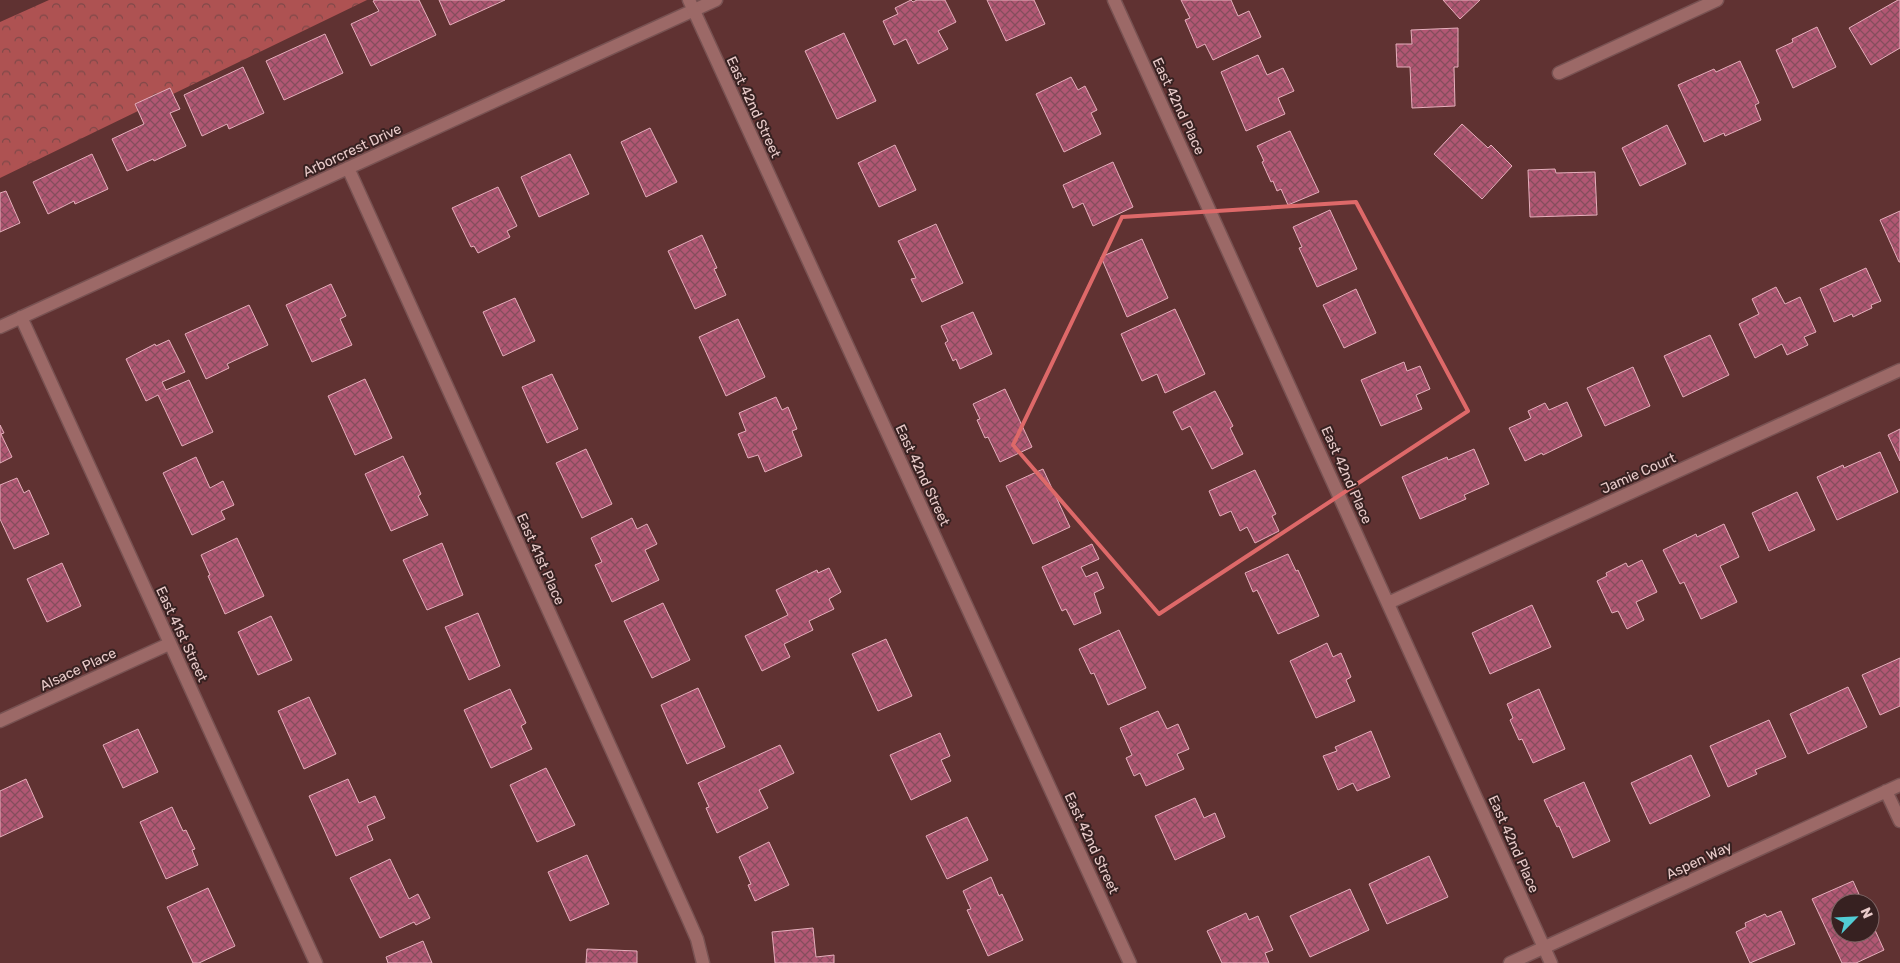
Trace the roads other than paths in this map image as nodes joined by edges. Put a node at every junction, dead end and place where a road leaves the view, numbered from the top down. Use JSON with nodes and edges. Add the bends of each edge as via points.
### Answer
{"nodes":[{"id":1,"x":716,"y":0,"type":"edge"},
{"id":2,"x":1114,"y":0,"type":"edge"},
{"id":3,"x":1717,"y":0,"type":"edge"},
{"id":4,"x":691,"y":5,"type":"edge"},
{"id":5,"x":1560,"y":73,"type":"dead end"},
{"id":6,"x":348,"y":168,"type":"junction"},
{"id":7,"x":21,"y":317,"type":"junction"},
{"id":8,"x":0,"y":327,"type":"edge"},
{"id":9,"x":1900,"y":370,"type":"edge"},
{"id":10,"x":1388,"y":603,"type":"junction"},
{"id":11,"x":169,"y":644,"type":"junction"},
{"id":12,"x":0,"y":721,"type":"edge"},
{"id":13,"x":1900,"y":784,"type":"edge"},
{"id":14,"x":1886,"y":791,"type":"junction"},
{"id":15,"x":1900,"y":821,"type":"edge"},
{"id":16,"x":1544,"y":947,"type":"junction"},
{"id":17,"x":316,"y":963,"type":"edge"},
{"id":18,"x":703,"y":963,"type":"edge"},
{"id":19,"x":1130,"y":963,"type":"edge"},
{"id":20,"x":1510,"y":963,"type":"edge"},
{"id":21,"x":1551,"y":963,"type":"edge"}],
"edges":[{"from":1,"to":4,"type":"street","name":"Arborcrest Drive"},
{"from":2,"to":10,"type":"street","name":"East 42nd Place"},
{"from":3,"to":5,"type":"street"},
{"from":4,"to":6,"type":"street","name":"Arborcrest Drive"},
{"from":4,"to":19,"type":"street","name":"East 42nd Street"},
{"from":6,"to":7,"type":"street","name":"Arborcrest Drive"},
{"from":6,"to":18,"type":"street","name":"East 41st Place","via":[[686,914]]},
{"from":7,"to":8,"type":"street","name":"Arborcrest Drive"},
{"from":7,"to":11,"type":"street","name":"East 41st Street"},
{"from":9,"to":10,"type":"street","name":"Jamie Court"},
{"from":10,"to":16,"type":"street","name":"East 42nd Place"},
{"from":11,"to":12,"type":"street","name":"Alsace Place"},
{"from":11,"to":17,"type":"street","name":"East 41st Street"},
{"from":13,"to":14,"type":"street","name":"Aspen Way"},
{"from":14,"to":15,"type":"street"},
{"from":14,"to":16,"type":"street","name":"Aspen Way"},
{"from":16,"to":20,"type":"street","name":"Aspen Way"},
{"from":16,"to":21,"type":"street","name":"East 42nd Place"}]}
